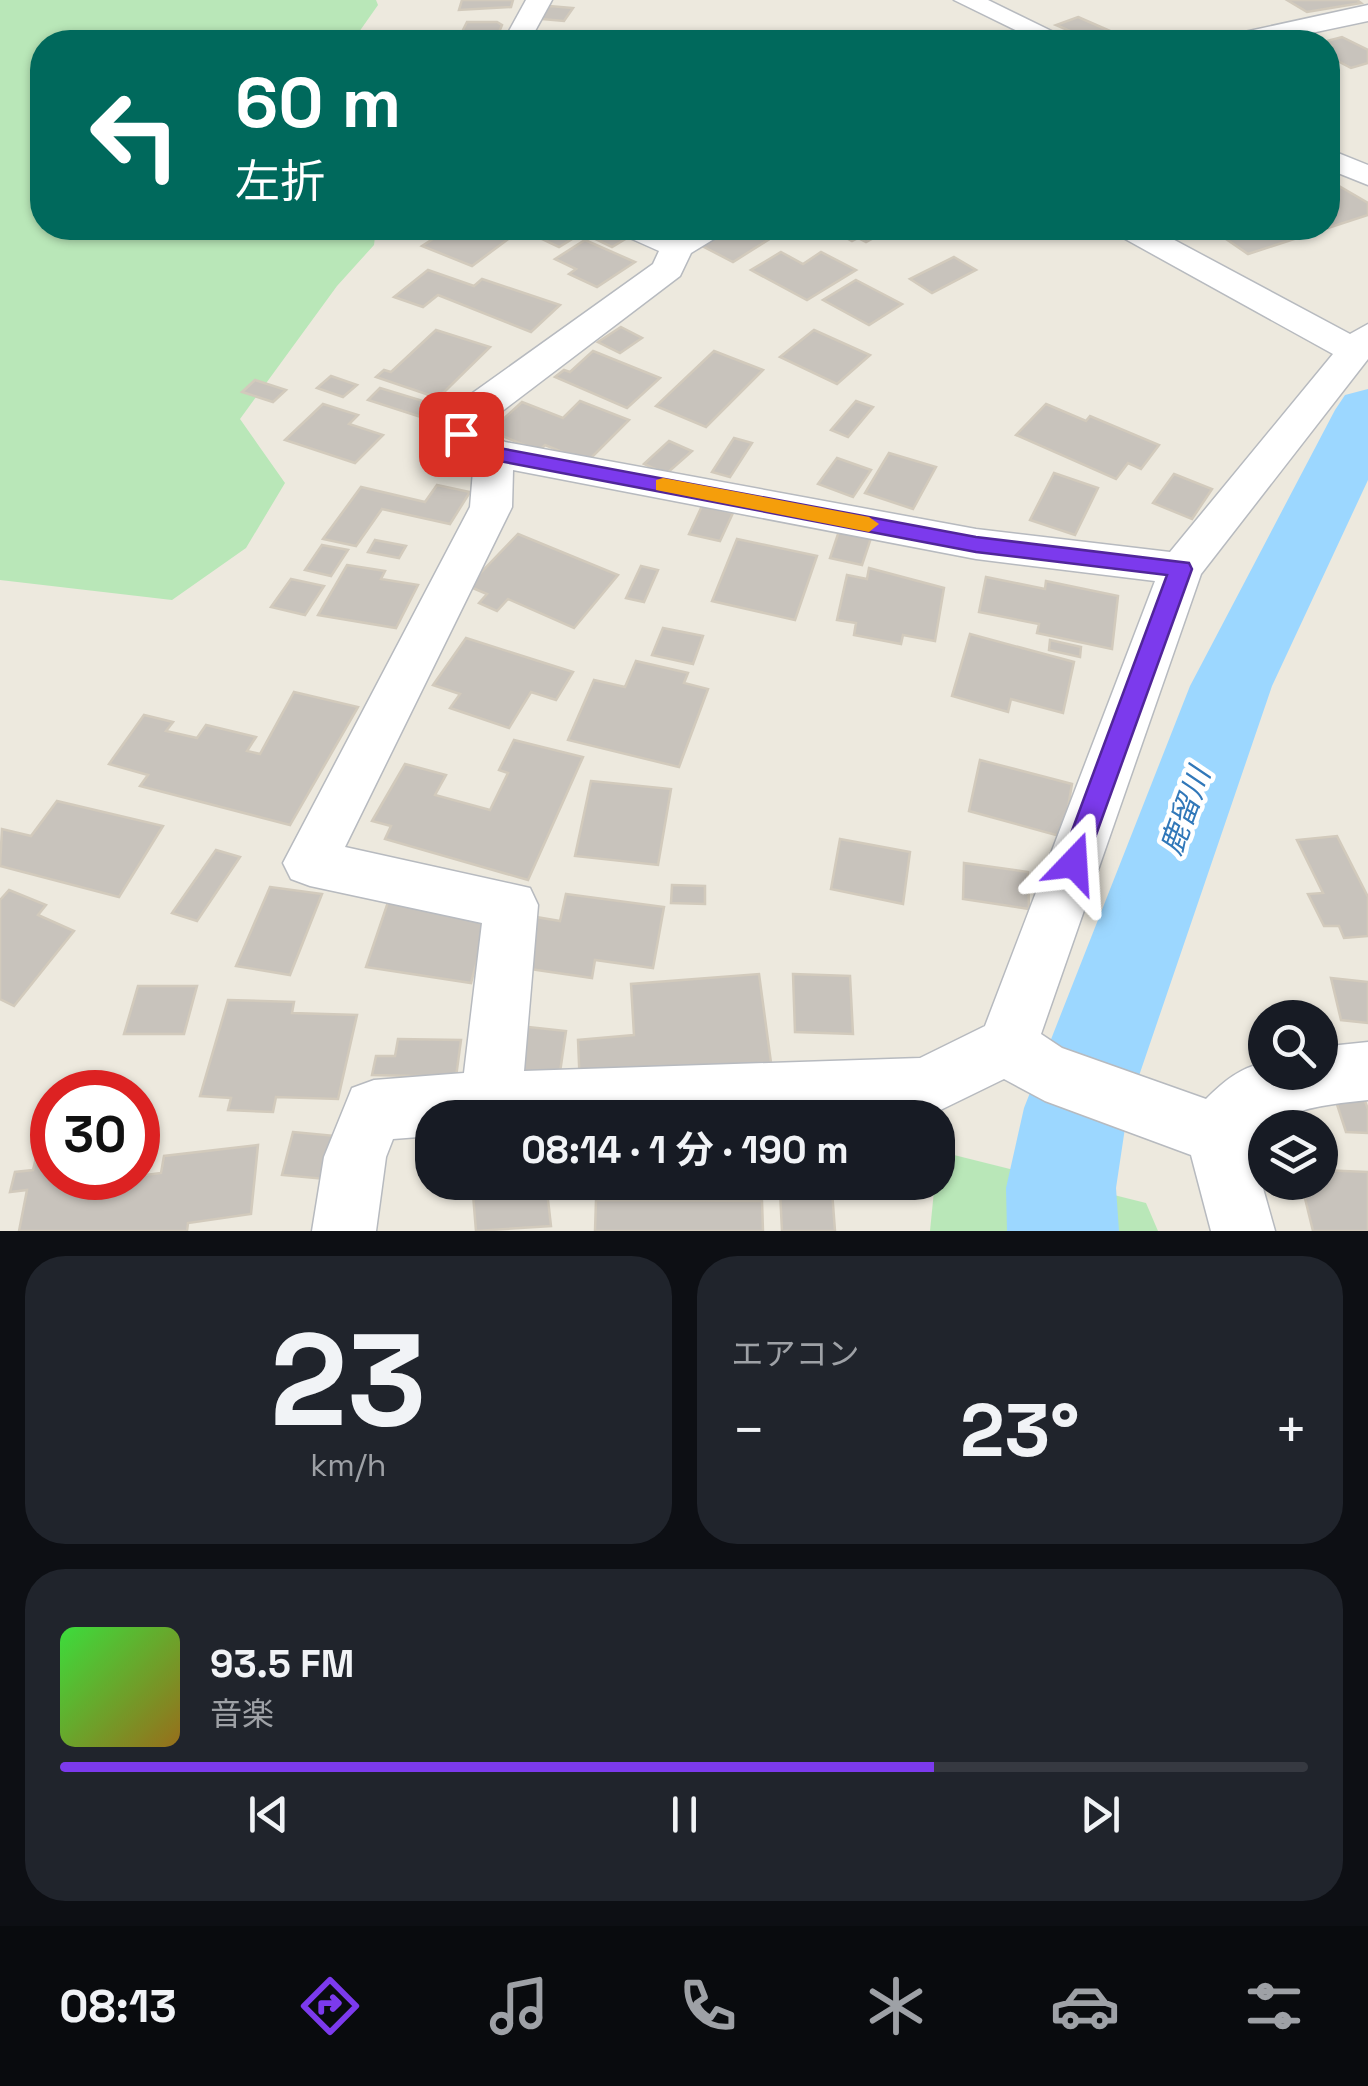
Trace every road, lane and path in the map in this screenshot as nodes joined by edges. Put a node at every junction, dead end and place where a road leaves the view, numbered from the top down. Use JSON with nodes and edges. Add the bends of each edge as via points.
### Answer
{"nodes":[{"id":1,"x":539,"y":0,"type":"edge"},
{"id":2,"x":967,"y":0,"type":"edge"},
{"id":3,"x":1368,"y":14,"type":"edge"},
{"id":4,"x":523,"y":30,"type":"edge"},
{"id":5,"x":1033,"y":30,"type":"edge"},
{"id":6,"x":1292,"y":30,"type":"edge"},
{"id":7,"x":1340,"y":163,"type":"edge"},
{"id":8,"x":1368,"y":176,"type":"edge"},
{"id":9,"x":662,"y":240,"type":"edge"},
{"id":10,"x":692,"y":240,"type":"edge"},
{"id":11,"x":1153,"y":240,"type":"edge"},
{"id":12,"x":678,"y":247,"type":"junction"},
{"id":13,"x":1360,"y":343,"type":"edge"},
{"id":14,"x":494,"y":453,"type":"junction"},
{"id":15,"x":1181,"y":569,"type":"junction"},
{"id":16,"x":1026,"y":1059,"type":"junction"},
{"id":17,"x":1368,"y":1070,"type":"edge"},
{"id":18,"x":492,"y":1100,"type":"edge"},
{"id":19,"x":554,"y":1100,"type":"edge"},
{"id":20,"x":415,"y":1107,"type":"edge"},
{"id":21,"x":1190,"y":1123,"type":"junction"},
{"id":22,"x":344,"y":1231,"type":"edge"},
{"id":23,"x":1243,"y":1231,"type":"edge"}],
"edges":[{"from":1,"to":4,"type":"street"},
{"from":2,"to":5,"type":"street"},
{"from":3,"to":6,"type":"street"},
{"from":7,"to":8,"type":"street"},
{"from":9,"to":12,"type":"street"},
{"from":10,"to":12,"type":"street"},
{"from":11,"to":13,"type":"street"},
{"from":12,"to":14,"type":"street","via":[[668,270],[460,422],[461,434]]},
{"from":13,"to":15,"type":"street"},
{"from":14,"to":15,"type":"street","via":[[976,544]]},
{"from":14,"to":18,"type":"street","via":[[491,507],[310,863],[511,905]]},
{"from":15,"to":16,"type":"street"},
{"from":16,"to":19,"type":"street","via":[[924,1088]]},
{"from":16,"to":21,"type":"street"},
{"from":17,"to":21,"type":"street","via":[[1253,1095]]},
{"from":20,"to":22,"type":"street","via":[[374,1110],[355,1158]]},
{"from":21,"to":23,"type":"street"}]}
